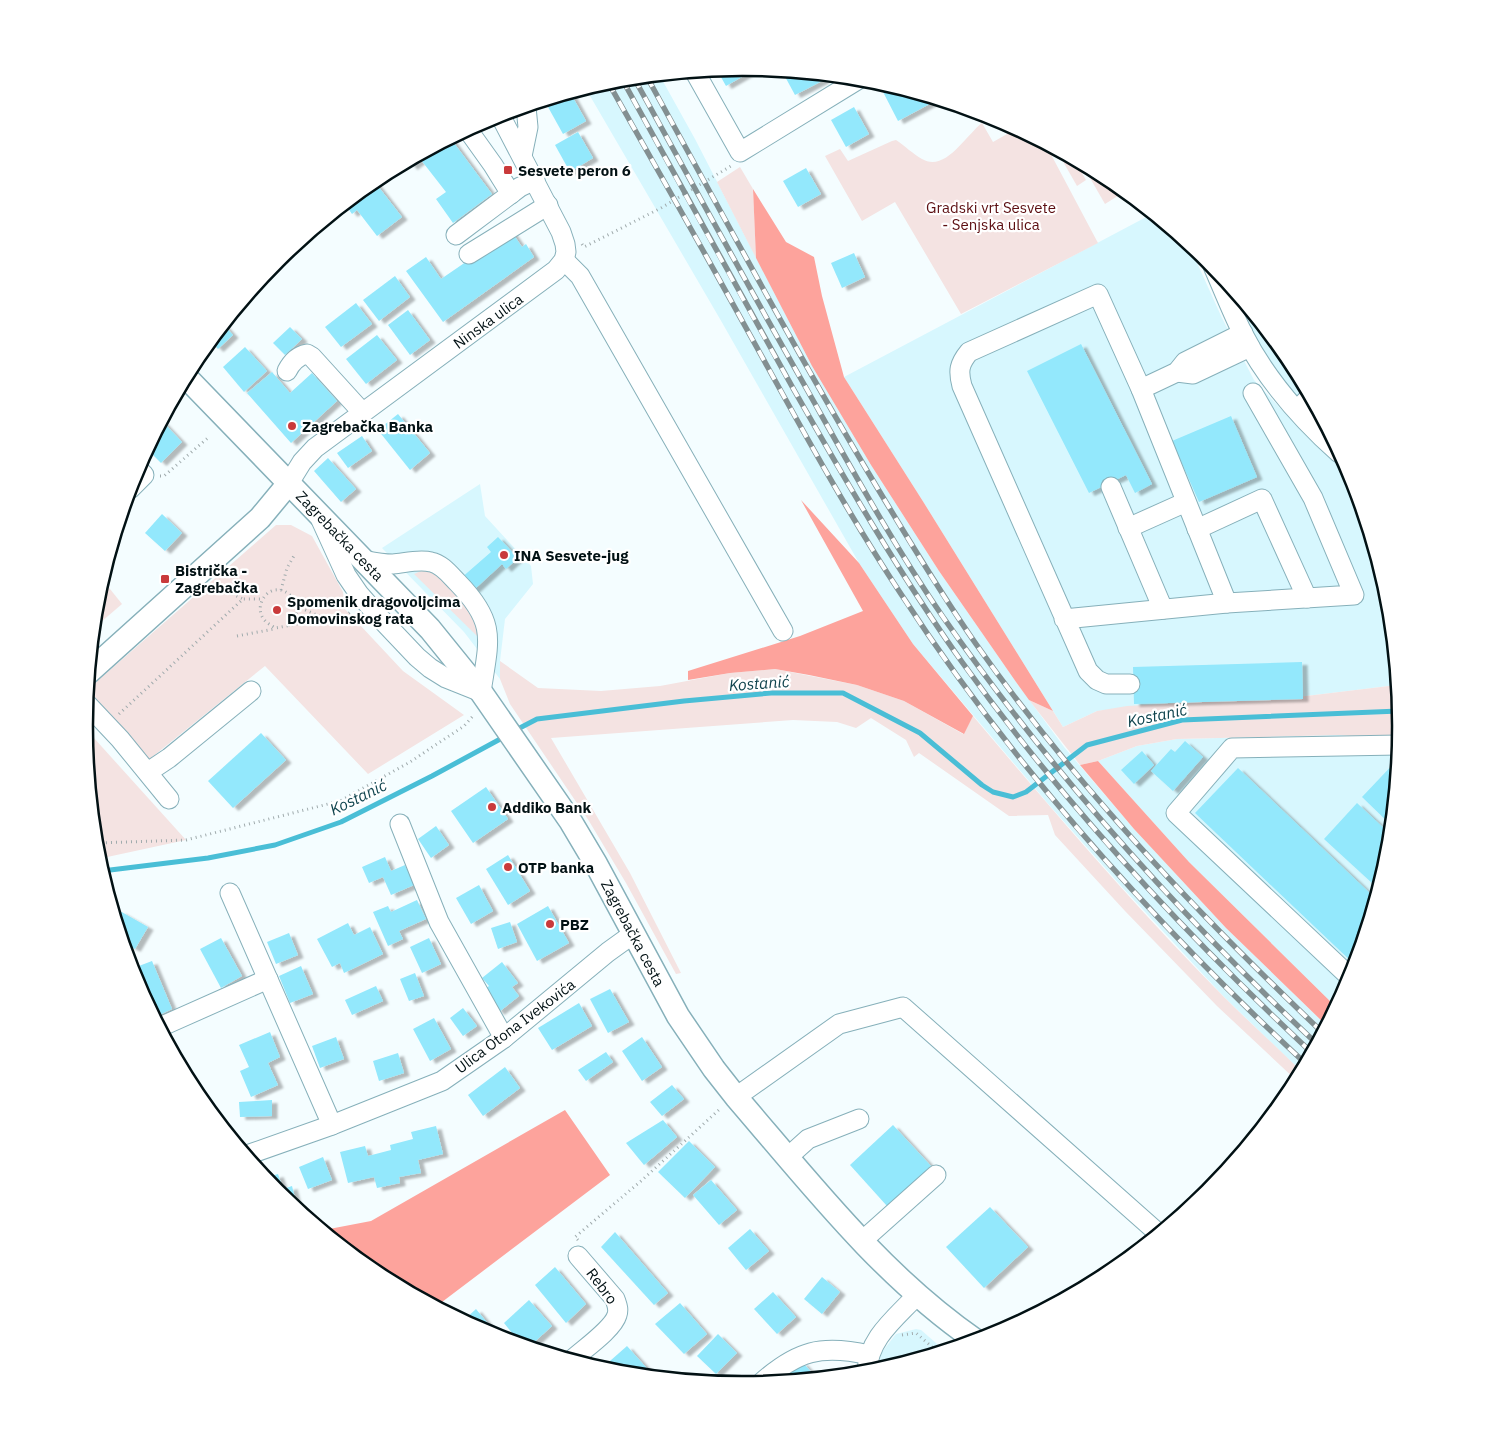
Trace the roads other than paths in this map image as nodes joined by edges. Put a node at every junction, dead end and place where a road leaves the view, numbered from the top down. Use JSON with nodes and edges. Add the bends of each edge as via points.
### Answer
{"nodes":[{"id":1,"x":698,"y":78,"type":"edge"},
{"id":2,"x":849,"y":86,"type":"edge"},
{"id":3,"x":527,"y":114,"type":"edge"},
{"id":4,"x":504,"y":122,"type":"edge"},
{"id":5,"x":472,"y":136,"type":"edge"},
{"id":6,"x":522,"y":156,"type":"junction"},
{"id":7,"x":535,"y":180,"type":"junction"},
{"id":8,"x":511,"y":194,"type":"junction"},
{"id":9,"x":548,"y":204,"type":"junction"},
{"id":10,"x":456,"y":234,"type":"dead end"},
{"id":11,"x":469,"y":254,"type":"dead end"},
{"id":12,"x":564,"y":260,"type":"junction"},
{"id":13,"x":1225,"y":291,"type":"edge"},
{"id":14,"x":1247,"y":340,"type":"junction"},
{"id":15,"x":287,"y":372,"type":"dead end"},
{"id":16,"x":191,"y":382,"type":"edge"},
{"id":17,"x":1141,"y":389,"type":"junction"},
{"id":18,"x":1253,"y":393,"type":"dead end"},
{"id":19,"x":1304,"y":404,"type":"edge"},
{"id":20,"x":362,"y":412,"type":"junction"},
{"id":21,"x":1313,"y":416,"type":"edge"},
{"id":22,"x":289,"y":483,"type":"junction"},
{"id":23,"x":1111,"y":487,"type":"dead end"},
{"id":24,"x":1186,"y":502,"type":"junction"},
{"id":25,"x":318,"y":513,"type":"junction"},
{"id":26,"x":1128,"y":528,"type":"junction"},
{"id":27,"x":1197,"y":529,"type":"junction"},
{"id":28,"x":362,"y":560,"type":"junction"},
{"id":29,"x":1307,"y":598,"type":"junction"},
{"id":30,"x":1227,"y":603,"type":"junction"},
{"id":31,"x":1163,"y":609,"type":"junction"},
{"id":32,"x":1064,"y":619,"type":"junction"},
{"id":33,"x":783,"y":632,"type":"dead end"},
{"id":34,"x":96,"y":666,"type":"edge"},
{"id":35,"x":1130,"y":684,"type":"dead end"},
{"id":36,"x":251,"y":692,"type":"dead end"},
{"id":37,"x":481,"y":692,"type":"junction"},
{"id":38,"x":93,"y":711,"type":"edge"},
{"id":39,"x":1392,"y":744,"type":"edge"},
{"id":40,"x":148,"y":772,"type":"junction"},
{"id":41,"x":169,"y":799,"type":"dead end"},
{"id":42,"x":400,"y":824,"type":"dead end"},
{"id":43,"x":230,"y":893,"type":"dead end"},
{"id":44,"x":633,"y":934,"type":"junction"},
{"id":45,"x":1344,"y":972,"type":"edge"},
{"id":46,"x":268,"y":979,"type":"junction"},
{"id":47,"x":166,"y":1024,"type":"edge"},
{"id":48,"x":504,"y":1038,"type":"junction"},
{"id":49,"x":729,"y":1102,"type":"junction"},
{"id":50,"x":859,"y":1119,"type":"dead end"},
{"id":51,"x":332,"y":1125,"type":"junction"},
{"id":52,"x":253,"y":1153,"type":"edge"},
{"id":53,"x":788,"y":1157,"type":"junction"},
{"id":54,"x":936,"y":1175,"type":"dead end"},
{"id":55,"x":1153,"y":1229,"type":"edge"},
{"id":56,"x":862,"y":1241,"type":"junction"},
{"id":57,"x":578,"y":1256,"type":"road end"},
{"id":58,"x":917,"y":1295,"type":"junction"},
{"id":59,"x":967,"y":1335,"type":"edge"},
{"id":60,"x":577,"y":1355,"type":"edge"},
{"id":61,"x":867,"y":1363,"type":"edge"},
{"id":62,"x":868,"y":1364,"type":"edge"},
{"id":63,"x":771,"y":1375,"type":"edge"}],
"edges":[{"from":1,"to":2,"type":"street","via":[[738,158]]},
{"from":3,"to":6,"type":"street","via":[[528,127]]},
{"from":4,"to":6,"type":"street"},
{"from":5,"to":8,"type":"street"},
{"from":6,"to":7,"type":"street"},
{"from":7,"to":8,"type":"street"},
{"from":7,"to":9,"type":"street"},
{"from":8,"to":10,"type":"street"},
{"from":9,"to":11,"type":"street"},
{"from":9,"to":12,"type":"street","via":[[566,244]]},
{"from":12,"to":20,"type":"street","name":"Ninska ulica","via":[[543,281]]},
{"from":12,"to":33,"type":"street","via":[[580,276]]},
{"from":13,"to":14,"type":"street"},
{"from":14,"to":17,"type":"street","via":[[1193,374],[1177,372]]},
{"from":14,"to":19,"type":"street","via":[[1268,374]]},
{"from":15,"to":20,"type":"street","via":[[297,358],[308,354]]},
{"from":16,"to":22,"type":"main road","name":"Zagrebačka cesta"},
{"from":17,"to":24,"type":"street"},
{"from":17,"to":32,"type":"street","via":[[1098,294],[969,352],[962,360],[958,372],[962,386]]},
{"from":18,"to":29,"type":"street","via":[[1313,498],[1354,595]]},
{"from":19,"to":21,"type":"street"},
{"from":20,"to":22,"type":"street","name":"Ninska ulica","via":[[315,448]]},
{"from":22,"to":25,"type":"main road","name":"Zagrebačka cesta"},
{"from":22,"to":34,"type":"main road","via":[[260,518]]},
{"from":23,"to":26,"type":"street"},
{"from":24,"to":26,"type":"street"},
{"from":24,"to":27,"type":"street"},
{"from":25,"to":28,"type":"main road","name":"Zagrebačka cesta"},
{"from":25,"to":37,"type":"street","via":[[358,594],[430,668]]},
{"from":26,"to":31,"type":"street"},
{"from":27,"to":29,"type":"street","via":[[1262,499]]},
{"from":27,"to":30,"type":"street"},
{"from":28,"to":37,"type":"main road","name":"Zagrebačka cesta","via":[[430,629]]},
{"from":28,"to":37,"type":"street","via":[[378,564],[433,562],[445,569],[472,597],[481,611],[488,638]]},
{"from":29,"to":30,"type":"street"},
{"from":30,"to":31,"type":"street"},
{"from":31,"to":32,"type":"street"},
{"from":32,"to":35,"type":"street","via":[[1088,671],[1097,680],[1106,684]]},
{"from":36,"to":40,"type":"street"},
{"from":37,"to":44,"type":"main road","name":"Zagrebačka cesta","via":[[571,822]]},
{"from":38,"to":40,"type":"street"},
{"from":39,"to":45,"type":"street","via":[[1232,748],[1176,813]]},
{"from":40,"to":41,"type":"street"},
{"from":42,"to":48,"type":"street","via":[[439,922]]},
{"from":43,"to":46,"type":"street"},
{"from":44,"to":48,"type":"street","name":"Ulica Otona Ivekovića"},
{"from":44,"to":49,"type":"main road","name":"Zagrebačka cesta","via":[[678,1016],[714,1069]]},
{"from":46,"to":47,"type":"street"},
{"from":46,"to":51,"type":"street"},
{"from":48,"to":51,"type":"street","name":"Ulica Otona Ivekovića","via":[[442,1081]]},
{"from":49,"to":53,"type":"main road","name":"Zagrebačka cesta"},
{"from":49,"to":55,"type":"street","via":[[838,1024],[903,1006]]},
{"from":50,"to":53,"type":"street","via":[[808,1139]]},
{"from":51,"to":52,"type":"street","name":"Ulica Otona Ivekovića"},
{"from":53,"to":56,"type":"main road","name":"Zagrebačka cesta"},
{"from":54,"to":56,"type":"street"},
{"from":56,"to":58,"type":"main road","name":"Zagrebačka cesta"},
{"from":57,"to":60,"type":"street","name":"Rebro","via":[[615,1299],[618,1307],[613,1323]]},
{"from":58,"to":59,"type":"main road","name":"Zagrebačka cesta"},
{"from":58,"to":62,"type":"street","via":[[876,1340]]},
{"from":61,"to":63,"type":"street","via":[[842,1351],[826,1350],[791,1359]]}]}
